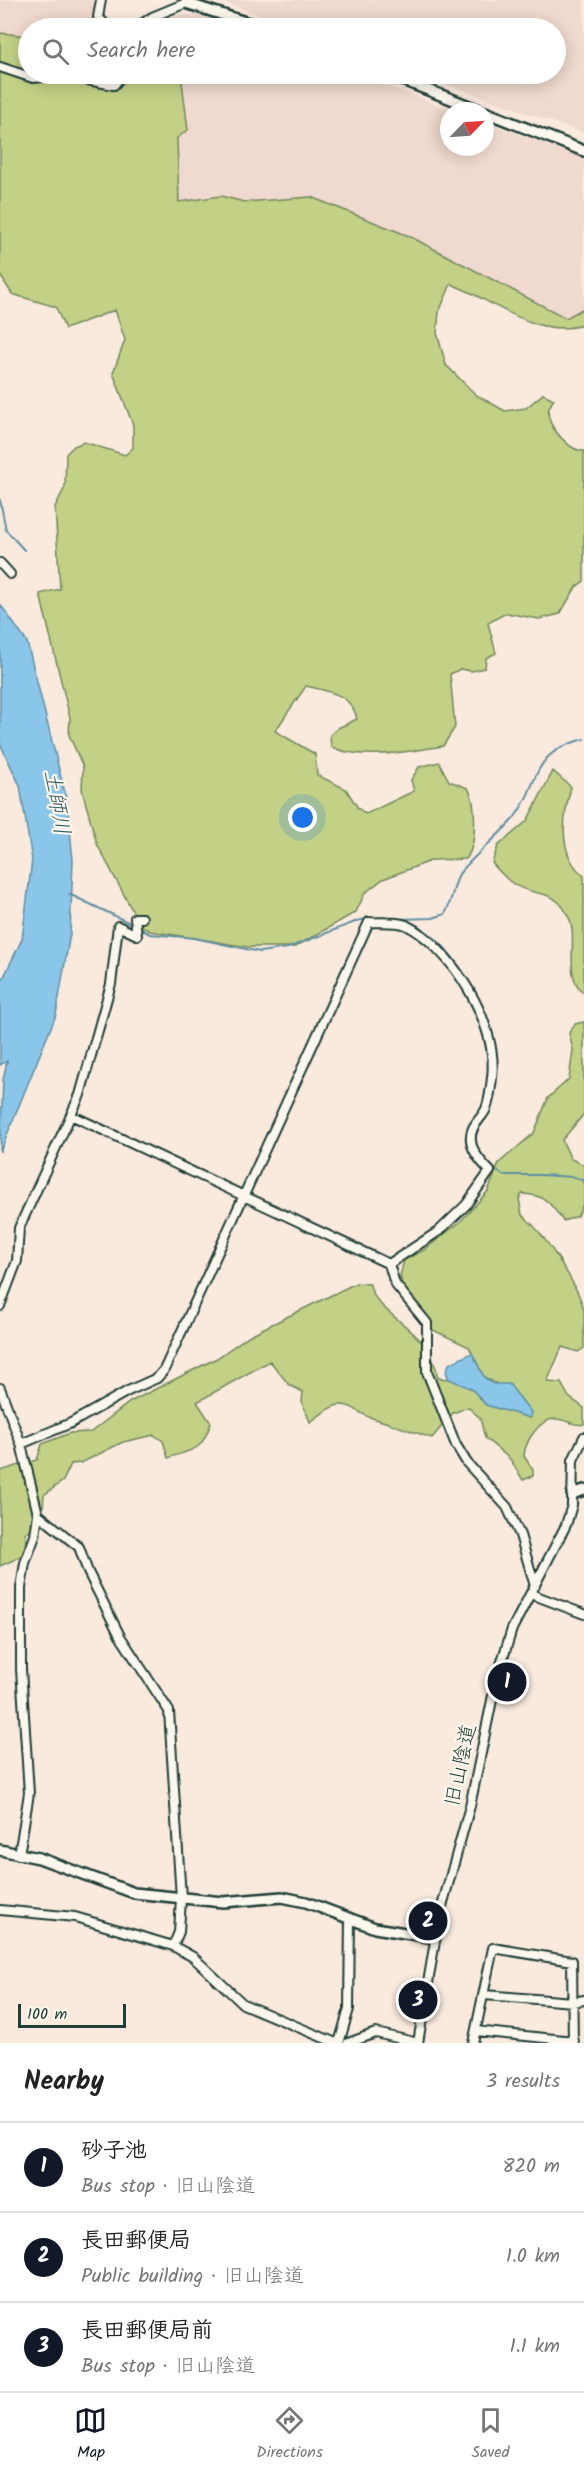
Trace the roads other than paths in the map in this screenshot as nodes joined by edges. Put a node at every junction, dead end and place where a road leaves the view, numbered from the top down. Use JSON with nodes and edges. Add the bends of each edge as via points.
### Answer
{"nodes":[{"id":1,"x":102,"y":0,"type":"edge"},
{"id":2,"x":182,"y":1,"type":"edge"},
{"id":3,"x":99,"y":18,"type":"edge"},
{"id":4,"x":151,"y":18,"type":"edge"},
{"id":5,"x":234,"y":18,"type":"edge"},
{"id":6,"x":0,"y":67,"type":"edge"},
{"id":7,"x":18,"y":73,"type":"edge"},
{"id":8,"x":412,"y":84,"type":"edge"},
{"id":9,"x":458,"y":102,"type":"edge"},
{"id":10,"x":494,"y":116,"type":"edge"},
{"id":11,"x":584,"y":151,"type":"edge"},
{"id":12,"x":0,"y":563,"type":"edge"},
{"id":13,"x":10,"y":574,"type":"dead end"},
{"id":14,"x":142,"y":918,"type":"dead end"},
{"id":15,"x":73,"y":1116,"type":"junction"},
{"id":16,"x":244,"y":1196,"type":"junction"},
{"id":17,"x":389,"y":1264,"type":"junction"},
{"id":18,"x":0,"y":1306,"type":"edge"},
{"id":19,"x":0,"y":1388,"type":"edge"},
{"id":20,"x":584,"y":1437,"type":"edge"},
{"id":21,"x":21,"y":1444,"type":"junction"},
{"id":22,"x":584,"y":1490,"type":"edge"},
{"id":23,"x":572,"y":1494,"type":"junction"},
{"id":24,"x":38,"y":1514,"type":"junction"},
{"id":25,"x":536,"y":1586,"type":"junction"},
{"id":26,"x":531,"y":1594,"type":"junction"},
{"id":27,"x":584,"y":1614,"type":"edge"},
{"id":28,"x":0,"y":1850,"type":"edge"},
{"id":29,"x":19,"y":1855,"type":"junction"},
{"id":30,"x":181,"y":1898,"type":"junction"},
{"id":31,"x":0,"y":1910,"type":"edge"},
{"id":32,"x":350,"y":1918,"type":"junction"},
{"id":33,"x":435,"y":1938,"type":"junction"},
{"id":34,"x":173,"y":1946,"type":"junction"},
{"id":35,"x":484,"y":1995,"type":"junction"},
{"id":36,"x":584,"y":2000,"type":"edge"},
{"id":37,"x":573,"y":2002,"type":"junction"},
{"id":38,"x":476,"y":2031,"type":"junction"},
{"id":39,"x":519,"y":2040,"type":"edge"},
{"id":40,"x":573,"y":2042,"type":"edge"},
{"id":41,"x":338,"y":2043,"type":"edge"},
{"id":42,"x":348,"y":2043,"type":"edge"},
{"id":43,"x":418,"y":2043,"type":"edge"},
{"id":44,"x":473,"y":2043,"type":"edge"}],
"edges":[{"from":1,"to":3,"type":"street"},
{"from":2,"to":4,"type":"street"},
{"from":2,"to":5,"type":"street"},
{"from":6,"to":7,"type":"street"},
{"from":8,"to":9,"type":"street"},
{"from":10,"to":11,"type":"street"},
{"from":12,"to":13,"type":"street"},
{"from":14,"to":15,"type":"street","via":[[135,918],[137,935],[118,926],[104,1018]]},
{"from":15,"to":16,"type":"street"},
{"from":15,"to":18,"type":"street","via":[[19,1228],[18,1255]]},
{"from":16,"to":17,"type":"street"},
{"from":16,"to":17,"type":"street","via":[[369,922],[404,924],[441,949],[488,1029],[493,1076],[485,1111],[472,1130],[471,1142],[490,1172],[466,1205],[439,1231]]},
{"from":16,"to":21,"type":"street","via":[[157,1378]]},
{"from":17,"to":25,"type":"street","via":[[395,1284],[427,1323],[428,1372],[453,1438],[467,1463],[507,1507]]},
{"from":19,"to":21,"type":"street"},
{"from":20,"to":23,"type":"street","name":"旧山陰道","via":[[573,1460]]},
{"from":21,"to":24,"type":"street"},
{"from":22,"to":23,"type":"street"},
{"from":23,"to":25,"type":"street","name":"旧山陰道","via":[[566,1525]]},
{"from":24,"to":29,"type":"street","via":[[21,1588],[21,1669],[29,1793]]},
{"from":24,"to":30,"type":"street","via":[[79,1547],[120,1636],[169,1711]]},
{"from":25,"to":26,"type":"street","name":"旧山陰道"},
{"from":26,"to":27,"type":"street"},
{"from":26,"to":33,"type":"street","name":"旧山陰道","via":[[512,1629],[496,1681],[470,1806]]},
{"from":28,"to":29,"type":"street"},
{"from":29,"to":30,"type":"street","via":[[39,1858],[134,1893]]},
{"from":30,"to":32,"type":"street","via":[[223,1902],[282,1897]]},
{"from":30,"to":34,"type":"street","via":[[179,1932]]},
{"from":31,"to":34,"type":"street","via":[[75,1917]]},
{"from":32,"to":33,"type":"street","via":[[375,1928]]},
{"from":32,"to":41,"type":"street","via":[[349,2009]]},
{"from":33,"to":43,"type":"street","name":"旧山陰道"},
{"from":34,"to":41,"type":"street","via":[[193,1958],[243,2004]]},
{"from":35,"to":37,"type":"street"},
{"from":35,"to":37,"type":"street","via":[[493,1948],[572,1961]]},
{"from":35,"to":38,"type":"street"},
{"from":36,"to":37,"type":"street"},
{"from":37,"to":40,"type":"street"},
{"from":38,"to":39,"type":"street"},
{"from":38,"to":44,"type":"street"},
{"from":39,"to":40,"type":"street"},
{"from":42,"to":43,"type":"street","via":[[376,2033]]}]}
